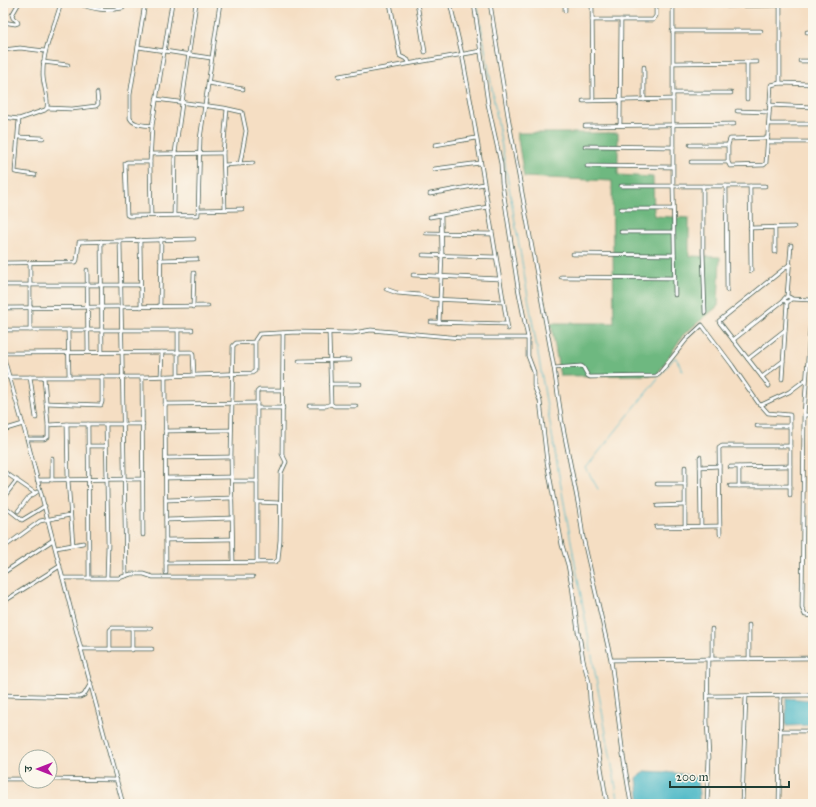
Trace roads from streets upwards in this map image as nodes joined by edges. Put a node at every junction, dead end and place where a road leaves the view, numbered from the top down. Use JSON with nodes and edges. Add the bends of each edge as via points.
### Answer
{"nodes":[{"id":1,"x":19,"y":3,"type":"edge"},
{"id":2,"x":62,"y":3,"type":"edge"},
{"id":3,"x":77,"y":3,"type":"edge"},
{"id":4,"x":125,"y":3,"type":"edge"},
{"id":5,"x":145,"y":3,"type":"edge"},
{"id":6,"x":172,"y":3,"type":"edge"},
{"id":7,"x":196,"y":3,"type":"edge"},
{"id":8,"x":220,"y":3,"type":"edge"},
{"id":9,"x":390,"y":3,"type":"edge"},
{"id":10,"x":416,"y":3,"type":"edge"},
{"id":11,"x":450,"y":3,"type":"edge"},
{"id":12,"x":474,"y":3,"type":"edge"},
{"id":13,"x":490,"y":3,"type":"edge"},
{"id":14,"x":565,"y":3,"type":"edge"},
{"id":15,"x":592,"y":3,"type":"edge"},
{"id":16,"x":656,"y":3,"type":"edge"},
{"id":17,"x":673,"y":3,"type":"edge"},
{"id":18,"x":736,"y":4,"type":"edge"},
{"id":19,"x":753,"y":4,"type":"edge"},
{"id":20,"x":780,"y":4,"type":"edge"},
{"id":21,"x":727,"y":6,"type":"dead end"},
{"id":22,"x":565,"y":11,"type":"dead end"},
{"id":23,"x":592,"y":20,"type":"junction"},
{"id":24,"x":621,"y":20,"type":"junction"},
{"id":25,"x":3,"y":22,"type":"edge"},
{"id":26,"x":672,"y":31,"type":"junction"},
{"id":27,"x":761,"y":31,"type":"dead end"},
{"id":28,"x":807,"y":32,"type":"dead end"},
{"id":29,"x":813,"y":32,"type":"edge"},
{"id":30,"x":138,"y":47,"type":"junction"},
{"id":31,"x":3,"y":50,"type":"edge"},
{"id":32,"x":45,"y":51,"type":"junction"},
{"id":33,"x":164,"y":51,"type":"junction"},
{"id":34,"x":481,"y":51,"type":"junction"},
{"id":35,"x":425,"y":52,"type":"dead end"},
{"id":36,"x":462,"y":54,"type":"junction"},
{"id":37,"x":188,"y":55,"type":"junction"},
{"id":38,"x":211,"y":58,"type":"junction"},
{"id":39,"x":800,"y":61,"type":"dead end"},
{"id":40,"x":813,"y":61,"type":"edge"},
{"id":41,"x":43,"y":62,"type":"junction"},
{"id":42,"x":408,"y":62,"type":"junction"},
{"id":43,"x":747,"y":62,"type":"junction"},
{"id":44,"x":757,"y":62,"type":"dead end"},
{"id":45,"x":673,"y":63,"type":"junction"},
{"id":46,"x":68,"y":65,"type":"dead end"},
{"id":47,"x":644,"y":67,"type":"dead end"},
{"id":48,"x":339,"y":76,"type":"dead end"},
{"id":49,"x":208,"y":82,"type":"junction"},
{"id":50,"x":780,"y":83,"type":"junction"},
{"id":51,"x":813,"y":84,"type":"edge"},
{"id":52,"x":243,"y":88,"type":"dead end"},
{"id":53,"x":97,"y":93,"type":"dead end"},
{"id":54,"x":673,"y":93,"type":"junction"},
{"id":55,"x":731,"y":93,"type":"dead end"},
{"id":56,"x":156,"y":99,"type":"junction"},
{"id":57,"x":673,"y":99,"type":"junction"},
{"id":58,"x":747,"y":99,"type":"dead end"},
{"id":59,"x":583,"y":100,"type":"dead end"},
{"id":60,"x":593,"y":100,"type":"junction"},
{"id":61,"x":620,"y":100,"type":"junction"},
{"id":62,"x":644,"y":100,"type":"junction"},
{"id":63,"x":181,"y":103,"type":"junction"},
{"id":64,"x":769,"y":105,"type":"junction"},
{"id":65,"x":204,"y":106,"type":"junction"},
{"id":66,"x":813,"y":107,"type":"edge"},
{"id":67,"x":47,"y":108,"type":"junction"},
{"id":68,"x":227,"y":109,"type":"junction"},
{"id":69,"x":737,"y":111,"type":"dead end"},
{"id":70,"x":769,"y":112,"type":"junction"},
{"id":71,"x":3,"y":117,"type":"edge"},
{"id":72,"x":19,"y":119,"type":"junction"},
{"id":73,"x":672,"y":124,"type":"junction"},
{"id":74,"x":734,"y":124,"type":"dead end"},
{"id":75,"x":769,"y":124,"type":"junction"},
{"id":76,"x":813,"y":124,"type":"edge"},
{"id":77,"x":620,"y":125,"type":"junction"},
{"id":78,"x":152,"y":126,"type":"junction"},
{"id":79,"x":585,"y":126,"type":"dead end"},
{"id":80,"x":18,"y":136,"type":"junction"},
{"id":81,"x":43,"y":138,"type":"dead end"},
{"id":82,"x":476,"y":138,"type":"junction"},
{"id":83,"x":768,"y":138,"type":"junction"},
{"id":84,"x":768,"y":142,"type":"junction"},
{"id":85,"x":811,"y":142,"type":"dead end"},
{"id":86,"x":435,"y":145,"type":"dead end"},
{"id":87,"x":690,"y":145,"type":"dead end"},
{"id":88,"x":728,"y":145,"type":"junction"},
{"id":89,"x":585,"y":146,"type":"dead end"},
{"id":90,"x":673,"y":147,"type":"junction"},
{"id":91,"x":175,"y":153,"type":"junction"},
{"id":92,"x":199,"y":153,"type":"junction"},
{"id":93,"x":223,"y":153,"type":"junction"},
{"id":94,"x":150,"y":154,"type":"junction"},
{"id":95,"x":150,"y":162,"type":"junction"},
{"id":96,"x":691,"y":162,"type":"dead end"},
{"id":97,"x":728,"y":162,"type":"junction"},
{"id":98,"x":480,"y":163,"type":"junction"},
{"id":99,"x":240,"y":164,"type":"junction"},
{"id":100,"x":253,"y":164,"type":"dead end"},
{"id":101,"x":224,"y":165,"type":"junction"},
{"id":102,"x":586,"y":166,"type":"dead end"},
{"id":103,"x":672,"y":167,"type":"junction"},
{"id":104,"x":434,"y":169,"type":"dead end"},
{"id":105,"x":35,"y":175,"type":"dead end"},
{"id":106,"x":484,"y":184,"type":"junction"},
{"id":107,"x":621,"y":186,"type":"dead end"},
{"id":108,"x":673,"y":186,"type":"junction"},
{"id":109,"x":703,"y":186,"type":"junction"},
{"id":110,"x":726,"y":186,"type":"junction"},
{"id":111,"x":750,"y":186,"type":"junction"},
{"id":112,"x":765,"y":186,"type":"dead end"},
{"id":113,"x":430,"y":194,"type":"dead end"},
{"id":114,"x":488,"y":207,"type":"junction"},
{"id":115,"x":242,"y":209,"type":"dead end"},
{"id":116,"x":622,"y":209,"type":"dead end"},
{"id":117,"x":673,"y":209,"type":"junction"},
{"id":118,"x":199,"y":210,"type":"junction"},
{"id":119,"x":225,"y":210,"type":"junction"},
{"id":120,"x":151,"y":215,"type":"junction"},
{"id":121,"x":174,"y":215,"type":"junction"},
{"id":122,"x":441,"y":216,"type":"junction"},
{"id":123,"x":430,"y":217,"type":"dead end"},
{"id":124,"x":775,"y":227,"type":"junction"},
{"id":125,"x":794,"y":227,"type":"dead end"},
{"id":126,"x":750,"y":228,"type":"junction"},
{"id":127,"x":622,"y":232,"type":"dead end"},
{"id":128,"x":674,"y":232,"type":"junction"},
{"id":129,"x":426,"y":233,"type":"dead end"},
{"id":130,"x":442,"y":233,"type":"junction"},
{"id":131,"x":492,"y":234,"type":"junction"},
{"id":132,"x":161,"y":239,"type":"junction"},
{"id":133,"x":194,"y":239,"type":"dead end"},
{"id":134,"x":140,"y":240,"type":"junction"},
{"id":135,"x":101,"y":241,"type":"junction"},
{"id":136,"x":120,"y":241,"type":"junction"},
{"id":137,"x":791,"y":245,"type":"dead end"},
{"id":138,"x":775,"y":252,"type":"dead end"},
{"id":139,"x":574,"y":254,"type":"dead end"},
{"id":140,"x":423,"y":255,"type":"dead end"},
{"id":141,"x":442,"y":255,"type":"junction"},
{"id":142,"x":674,"y":255,"type":"junction"},
{"id":143,"x":496,"y":257,"type":"junction"},
{"id":144,"x":197,"y":259,"type":"dead end"},
{"id":145,"x":160,"y":260,"type":"junction"},
{"id":146,"x":3,"y":263,"type":"edge"},
{"id":147,"x":30,"y":263,"type":"junction"},
{"id":148,"x":790,"y":264,"type":"junction"},
{"id":149,"x":87,"y":270,"type":"dead end"},
{"id":150,"x":751,"y":271,"type":"dead end"},
{"id":151,"x":194,"y":273,"type":"dead end"},
{"id":152,"x":413,"y":275,"type":"dead end"},
{"id":153,"x":441,"y":276,"type":"junction"},
{"id":154,"x":561,"y":277,"type":"dead end"},
{"id":155,"x":675,"y":278,"type":"junction"},
{"id":156,"x":500,"y":279,"type":"junction"},
{"id":157,"x":87,"y":284,"type":"junction"},
{"id":158,"x":140,"y":284,"type":"junction"},
{"id":159,"x":3,"y":285,"type":"edge"},
{"id":160,"x":30,"y":285,"type":"junction"},
{"id":161,"x":101,"y":285,"type":"junction"},
{"id":162,"x":121,"y":285,"type":"junction"},
{"id":163,"x":813,"y":287,"type":"edge"},
{"id":164,"x":386,"y":289,"type":"dead end"},
{"id":165,"x":727,"y":290,"type":"dead end"},
{"id":166,"x":675,"y":295,"type":"dead end"},
{"id":167,"x":787,"y":296,"type":"junction"},
{"id":168,"x":440,"y":299,"type":"junction"},
{"id":169,"x":791,"y":299,"type":"junction"},
{"id":170,"x":812,"y":300,"type":"junction"},
{"id":171,"x":785,"y":301,"type":"junction"},
{"id":172,"x":504,"y":302,"type":"junction"},
{"id":173,"x":193,"y":306,"type":"junction"},
{"id":174,"x":208,"y":306,"type":"dead end"},
{"id":175,"x":88,"y":307,"type":"junction"},
{"id":176,"x":121,"y":307,"type":"junction"},
{"id":177,"x":141,"y":307,"type":"junction"},
{"id":178,"x":160,"y":307,"type":"junction"},
{"id":179,"x":3,"y":308,"type":"edge"},
{"id":180,"x":30,"y":308,"type":"junction"},
{"id":181,"x":102,"y":308,"type":"junction"},
{"id":182,"x":705,"y":313,"type":"dead end"},
{"id":183,"x":430,"y":322,"type":"dead end"},
{"id":184,"x":439,"y":323,"type":"junction"},
{"id":185,"x":507,"y":324,"type":"junction"},
{"id":186,"x":508,"y":329,"type":"dead end"},
{"id":187,"x":3,"y":330,"type":"edge"},
{"id":188,"x":30,"y":330,"type":"junction"},
{"id":189,"x":68,"y":330,"type":"junction"},
{"id":190,"x":88,"y":330,"type":"junction"},
{"id":191,"x":102,"y":330,"type":"junction"},
{"id":192,"x":122,"y":330,"type":"junction"},
{"id":193,"x":178,"y":330,"type":"junction"},
{"id":194,"x":192,"y":330,"type":"dead end"},
{"id":195,"x":785,"y":330,"type":"junction"},
{"id":196,"x":284,"y":333,"type":"junction"},
{"id":197,"x":329,"y":333,"type":"junction"},
{"id":198,"x":811,"y":337,"type":"edge"},
{"id":199,"x":528,"y":338,"type":"junction"},
{"id":200,"x":733,"y":340,"type":"junction"},
{"id":201,"x":255,"y":342,"type":"junction"},
{"id":202,"x":88,"y":352,"type":"junction"},
{"id":203,"x":102,"y":352,"type":"junction"},
{"id":204,"x":122,"y":352,"type":"junction"},
{"id":205,"x":162,"y":352,"type":"junction"},
{"id":206,"x":178,"y":352,"type":"junction"},
{"id":207,"x":68,"y":353,"type":"junction"},
{"id":208,"x":3,"y":354,"type":"edge"},
{"id":209,"x":748,"y":359,"type":"junction"},
{"id":210,"x":330,"y":360,"type":"junction"},
{"id":211,"x":350,"y":360,"type":"dead end"},
{"id":212,"x":299,"y":361,"type":"dead end"},
{"id":213,"x":783,"y":361,"type":"junction"},
{"id":214,"x":4,"y":362,"type":"edge"},
{"id":215,"x":554,"y":368,"type":"junction"},
{"id":216,"x":232,"y":374,"type":"junction"},
{"id":217,"x":194,"y":375,"type":"junction"},
{"id":218,"x":68,"y":376,"type":"junction"},
{"id":219,"x":102,"y":376,"type":"junction"},
{"id":220,"x":160,"y":376,"type":"junction"},
{"id":221,"x":165,"y":376,"type":"junction"},
{"id":222,"x":178,"y":376,"type":"junction"},
{"id":223,"x":3,"y":377,"type":"edge"},
{"id":224,"x":30,"y":377,"type":"junction"},
{"id":225,"x":44,"y":377,"type":"junction"},
{"id":226,"x":123,"y":377,"type":"junction"},
{"id":227,"x":142,"y":377,"type":"junction"},
{"id":228,"x":762,"y":377,"type":"junction"},
{"id":229,"x":10,"y":378,"type":"junction"},
{"id":230,"x":782,"y":379,"type":"dead end"},
{"id":231,"x":806,"y":380,"type":"junction"},
{"id":232,"x":330,"y":384,"type":"junction"},
{"id":233,"x":360,"y":384,"type":"dead end"},
{"id":234,"x":769,"y":386,"type":"dead end"},
{"id":235,"x":283,"y":390,"type":"junction"},
{"id":236,"x":46,"y":403,"type":"junction"},
{"id":237,"x":257,"y":403,"type":"junction"},
{"id":238,"x":165,"y":404,"type":"junction"},
{"id":239,"x":232,"y":404,"type":"junction"},
{"id":240,"x":331,"y":404,"type":"junction"},
{"id":241,"x":762,"y":405,"type":"junction"},
{"id":242,"x":309,"y":406,"type":"dead end"},
{"id":243,"x":356,"y":406,"type":"dead end"},
{"id":244,"x":257,"y":408,"type":"junction"},
{"id":245,"x":283,"y":408,"type":"junction"},
{"id":246,"x":804,"y":415,"type":"junction"},
{"id":247,"x":813,"y":415,"type":"edge"},
{"id":248,"x":36,"y":418,"type":"dead end"},
{"id":249,"x":23,"y":424,"type":"junction"},
{"id":250,"x":68,"y":424,"type":"junction"},
{"id":251,"x":88,"y":424,"type":"junction"},
{"id":252,"x":106,"y":424,"type":"junction"},
{"id":253,"x":143,"y":424,"type":"junction"},
{"id":254,"x":48,"y":425,"type":"junction"},
{"id":255,"x":124,"y":425,"type":"junction"},
{"id":256,"x":757,"y":426,"type":"dead end"},
{"id":257,"x":790,"y":426,"type":"junction"},
{"id":258,"x":3,"y":430,"type":"edge"},
{"id":259,"x":232,"y":430,"type":"junction"},
{"id":260,"x":165,"y":431,"type":"junction"},
{"id":261,"x":27,"y":439,"type":"junction"},
{"id":262,"x":88,"y":446,"type":"junction"},
{"id":263,"x":106,"y":446,"type":"junction"},
{"id":264,"x":790,"y":446,"type":"junction"},
{"id":265,"x":231,"y":457,"type":"junction"},
{"id":266,"x":700,"y":457,"type":"dead end"},
{"id":267,"x":52,"y":458,"type":"dead end"},
{"id":268,"x":166,"y":458,"type":"junction"},
{"id":269,"x":719,"y":466,"type":"junction"},
{"id":270,"x":790,"y":466,"type":"junction"},
{"id":271,"x":685,"y":467,"type":"dead end"},
{"id":272,"x":700,"y":467,"type":"junction"},
{"id":273,"x":730,"y":467,"type":"dead end"},
{"id":274,"x":739,"y":467,"type":"junction"},
{"id":275,"x":3,"y":471,"type":"edge"},
{"id":276,"x":166,"y":478,"type":"junction"},
{"id":277,"x":125,"y":479,"type":"junction"},
{"id":278,"x":143,"y":479,"type":"junction"},
{"id":279,"x":232,"y":479,"type":"junction"},
{"id":280,"x":802,"y":479,"type":"junction"},
{"id":281,"x":813,"y":479,"type":"edge"},
{"id":282,"x":17,"y":480,"type":"junction"},
{"id":283,"x":37,"y":480,"type":"junction"},
{"id":284,"x":52,"y":480,"type":"junction"},
{"id":285,"x":68,"y":480,"type":"junction"},
{"id":286,"x":89,"y":480,"type":"junction"},
{"id":287,"x":107,"y":480,"type":"junction"},
{"id":288,"x":257,"y":481,"type":"junction"},
{"id":289,"x":657,"y":484,"type":"dead end"},
{"id":290,"x":685,"y":484,"type":"junction"},
{"id":291,"x":730,"y":486,"type":"dead end"},
{"id":292,"x":739,"y":486,"type":"junction"},
{"id":293,"x":790,"y":486,"type":"junction"},
{"id":294,"x":40,"y":490,"type":"junction"},
{"id":295,"x":35,"y":493,"type":"junction"},
{"id":296,"x":790,"y":495,"type":"dead end"},
{"id":297,"x":3,"y":498,"type":"edge"},
{"id":298,"x":232,"y":498,"type":"junction"},
{"id":299,"x":166,"y":500,"type":"junction"},
{"id":300,"x":257,"y":502,"type":"junction"},
{"id":301,"x":280,"y":503,"type":"junction"},
{"id":302,"x":685,"y":505,"type":"junction"},
{"id":303,"x":3,"y":506,"type":"edge"},
{"id":304,"x":45,"y":506,"type":"junction"},
{"id":305,"x":657,"y":506,"type":"dead end"},
{"id":306,"x":18,"y":511,"type":"dead end"},
{"id":307,"x":70,"y":515,"type":"junction"},
{"id":308,"x":48,"y":518,"type":"junction"},
{"id":309,"x":232,"y":518,"type":"junction"},
{"id":310,"x":166,"y":520,"type":"junction"},
{"id":311,"x":685,"y":526,"type":"junction"},
{"id":312,"x":701,"y":526,"type":"junction"},
{"id":313,"x":720,"y":526,"type":"junction"},
{"id":314,"x":656,"y":527,"type":"dead end"},
{"id":315,"x":720,"y":534,"type":"dead end"},
{"id":316,"x":143,"y":535,"type":"dead end"},
{"id":317,"x":232,"y":539,"type":"junction"},
{"id":318,"x":54,"y":540,"type":"junction"},
{"id":319,"x":166,"y":540,"type":"junction"},
{"id":320,"x":83,"y":543,"type":"dead end"},
{"id":321,"x":73,"y":544,"type":"junction"},
{"id":322,"x":7,"y":545,"type":"dead end"},
{"id":323,"x":56,"y":548,"type":"junction"},
{"id":324,"x":812,"y":550,"type":"edge"},
{"id":325,"x":233,"y":562,"type":"junction"},
{"id":326,"x":257,"y":562,"type":"junction"},
{"id":327,"x":166,"y":563,"type":"junction"},
{"id":328,"x":60,"y":566,"type":"junction"},
{"id":329,"x":3,"y":573,"type":"edge"},
{"id":330,"x":166,"y":573,"type":"dead end"},
{"id":331,"x":126,"y":576,"type":"junction"},
{"id":332,"x":253,"y":577,"type":"dead end"},
{"id":333,"x":63,"y":578,"type":"junction"},
{"id":334,"x":89,"y":578,"type":"junction"},
{"id":335,"x":107,"y":578,"type":"junction"},
{"id":336,"x":3,"y":602,"type":"edge"},
{"id":337,"x":813,"y":616,"type":"edge"},
{"id":338,"x":749,"y":625,"type":"dead end"},
{"id":339,"x":132,"y":628,"type":"junction"},
{"id":340,"x":152,"y":628,"type":"dead end"},
{"id":341,"x":712,"y":629,"type":"dead end"},
{"id":342,"x":81,"y":649,"type":"junction"},
{"id":343,"x":152,"y":649,"type":"dead end"},
{"id":344,"x":110,"y":650,"type":"junction"},
{"id":345,"x":132,"y":650,"type":"junction"},
{"id":346,"x":813,"y":658,"type":"edge"},
{"id":347,"x":708,"y":659,"type":"junction"},
{"id":348,"x":712,"y":659,"type":"junction"},
{"id":349,"x":750,"y":659,"type":"junction"},
{"id":350,"x":611,"y":660,"type":"junction"},
{"id":351,"x":91,"y":683,"type":"junction"},
{"id":352,"x":3,"y":695,"type":"edge"},
{"id":353,"x":781,"y":695,"type":"junction"},
{"id":354,"x":813,"y":695,"type":"edge"},
{"id":355,"x":708,"y":696,"type":"junction"},
{"id":356,"x":746,"y":696,"type":"junction"},
{"id":357,"x":780,"y":731,"type":"junction"},
{"id":358,"x":813,"y":731,"type":"edge"},
{"id":359,"x":3,"y":779,"type":"edge"},
{"id":360,"x":18,"y":779,"type":"edge"},
{"id":361,"x":58,"y":779,"type":"edge"},
{"id":362,"x":116,"y":780,"type":"junction"},
{"id":363,"x":123,"y":804,"type":"edge"},
{"id":364,"x":607,"y":804,"type":"edge"},
{"id":365,"x":631,"y":804,"type":"edge"},
{"id":366,"x":707,"y":804,"type":"edge"},
{"id":367,"x":742,"y":804,"type":"edge"},
{"id":368,"x":779,"y":804,"type":"edge"}],
"edges":[{"from":1,"to":25,"type":"street","via":[[12,15],[18,23]]},
{"from":2,"to":32,"type":"street"},
{"from":3,"to":4,"type":"street","via":[[97,10],[122,9]]},
{"from":5,"to":30,"type":"street"},
{"from":6,"to":33,"type":"street"},
{"from":7,"to":37,"type":"street"},
{"from":8,"to":38,"type":"street"},
{"from":9,"to":42,"type":"street","via":[[400,56]]},
{"from":10,"to":35,"type":"street"},
{"from":11,"to":36,"type":"street"},
{"from":12,"to":34,"type":"street"},
{"from":13,"to":215,"type":"street"},
{"from":14,"to":22,"type":"street"},
{"from":15,"to":23,"type":"street"},
{"from":16,"to":24,"type":"street","via":[[654,19]]},
{"from":17,"to":26,"type":"street"},
{"from":18,"to":19,"type":"street"},
{"from":18,"to":21,"type":"street"},
{"from":19,"to":20,"type":"street"},
{"from":20,"to":50,"type":"street"},
{"from":23,"to":24,"type":"street"},
{"from":23,"to":60,"type":"street"},
{"from":24,"to":61,"type":"street"},
{"from":26,"to":27,"type":"street"},
{"from":26,"to":45,"type":"street"},
{"from":28,"to":29,"type":"street"},
{"from":30,"to":33,"type":"street"},
{"from":30,"to":78,"type":"street","via":[[130,95],[130,118],[132,122]]},
{"from":31,"to":32,"type":"street","via":[[20,48]]},
{"from":32,"to":41,"type":"street"},
{"from":33,"to":37,"type":"street"},
{"from":33,"to":56,"type":"street"},
{"from":34,"to":36,"type":"street"},
{"from":34,"to":199,"type":"street"},
{"from":36,"to":42,"type":"street","via":[[449,58]]},
{"from":36,"to":82,"type":"street"},
{"from":37,"to":38,"type":"street"},
{"from":37,"to":63,"type":"street"},
{"from":38,"to":49,"type":"street"},
{"from":39,"to":40,"type":"street"},
{"from":41,"to":46,"type":"street"},
{"from":41,"to":67,"type":"street"},
{"from":42,"to":48,"type":"street"},
{"from":43,"to":44,"type":"street"},
{"from":43,"to":45,"type":"street"},
{"from":43,"to":58,"type":"street"},
{"from":45,"to":54,"type":"street"},
{"from":47,"to":62,"type":"street"},
{"from":49,"to":52,"type":"street"},
{"from":49,"to":65,"type":"street"},
{"from":50,"to":51,"type":"street"},
{"from":50,"to":64,"type":"street","via":[[771,86]]},
{"from":53,"to":67,"type":"street","via":[[96,106],[72,110]]},
{"from":54,"to":55,"type":"street"},
{"from":54,"to":57,"type":"street"},
{"from":56,"to":63,"type":"street"},
{"from":56,"to":78,"type":"street"},
{"from":57,"to":62,"type":"street"},
{"from":57,"to":73,"type":"street"},
{"from":59,"to":60,"type":"street"},
{"from":60,"to":61,"type":"street"},
{"from":61,"to":62,"type":"street"},
{"from":61,"to":77,"type":"street"},
{"from":63,"to":65,"type":"street"},
{"from":63,"to":91,"type":"street"},
{"from":64,"to":66,"type":"street"},
{"from":64,"to":70,"type":"street"},
{"from":65,"to":68,"type":"street"},
{"from":65,"to":92,"type":"street"},
{"from":67,"to":72,"type":"street"},
{"from":68,"to":93,"type":"street"},
{"from":68,"to":99,"type":"street","via":[[241,111],[244,120],[245,136]]},
{"from":69,"to":70,"type":"street"},
{"from":70,"to":75,"type":"street"},
{"from":71,"to":72,"type":"street"},
{"from":72,"to":80,"type":"street"},
{"from":73,"to":74,"type":"street"},
{"from":73,"to":77,"type":"street"},
{"from":73,"to":90,"type":"street"},
{"from":75,"to":76,"type":"street"},
{"from":75,"to":83,"type":"street"},
{"from":77,"to":79,"type":"street"},
{"from":78,"to":94,"type":"street"},
{"from":80,"to":81,"type":"street"},
{"from":80,"to":105,"type":"street","via":[[15,172]]},
{"from":82,"to":86,"type":"street"},
{"from":82,"to":98,"type":"street"},
{"from":83,"to":84,"type":"street"},
{"from":83,"to":88,"type":"street","via":[[730,139]]},
{"from":84,"to":85,"type":"street"},
{"from":84,"to":97,"type":"street","via":[[764,165],[731,166]]},
{"from":87,"to":88,"type":"street"},
{"from":88,"to":97,"type":"street"},
{"from":89,"to":90,"type":"street"},
{"from":90,"to":103,"type":"street"},
{"from":91,"to":92,"type":"street"},
{"from":91,"to":94,"type":"street"},
{"from":91,"to":121,"type":"street"},
{"from":92,"to":93,"type":"street"},
{"from":92,"to":118,"type":"street"},
{"from":93,"to":101,"type":"street"},
{"from":94,"to":95,"type":"street"},
{"from":95,"to":120,"type":"street"},
{"from":95,"to":120,"type":"street","via":[[124,164],[126,215]]},
{"from":96,"to":97,"type":"street"},
{"from":98,"to":104,"type":"street"},
{"from":98,"to":106,"type":"street"},
{"from":99,"to":100,"type":"street"},
{"from":99,"to":101,"type":"street"},
{"from":101,"to":119,"type":"street"},
{"from":102,"to":103,"type":"street"},
{"from":103,"to":108,"type":"street"},
{"from":106,"to":113,"type":"street"},
{"from":106,"to":114,"type":"street"},
{"from":107,"to":108,"type":"street"},
{"from":108,"to":109,"type":"street"},
{"from":108,"to":117,"type":"street"},
{"from":109,"to":110,"type":"street"},
{"from":109,"to":182,"type":"street"},
{"from":110,"to":111,"type":"street"},
{"from":110,"to":165,"type":"street"},
{"from":111,"to":112,"type":"street"},
{"from":111,"to":126,"type":"street"},
{"from":114,"to":122,"type":"street"},
{"from":114,"to":131,"type":"street"},
{"from":115,"to":119,"type":"street"},
{"from":116,"to":117,"type":"street"},
{"from":117,"to":128,"type":"street"},
{"from":118,"to":119,"type":"street"},
{"from":118,"to":121,"type":"street","via":[[197,215]]},
{"from":120,"to":121,"type":"street"},
{"from":122,"to":123,"type":"street"},
{"from":122,"to":130,"type":"street"},
{"from":124,"to":125,"type":"street"},
{"from":124,"to":126,"type":"street"},
{"from":124,"to":138,"type":"street"},
{"from":126,"to":150,"type":"street"},
{"from":127,"to":128,"type":"street"},
{"from":128,"to":142,"type":"street"},
{"from":129,"to":130,"type":"street"},
{"from":130,"to":131,"type":"street"},
{"from":130,"to":141,"type":"street"},
{"from":131,"to":143,"type":"street"},
{"from":132,"to":133,"type":"street"},
{"from":132,"to":134,"type":"street"},
{"from":132,"to":145,"type":"street"},
{"from":134,"to":136,"type":"street"},
{"from":134,"to":158,"type":"street"},
{"from":135,"to":136,"type":"street"},
{"from":135,"to":147,"type":"street","via":[[78,242],[76,262]]},
{"from":135,"to":161,"type":"street"},
{"from":136,"to":162,"type":"street"},
{"from":137,"to":148,"type":"street"},
{"from":139,"to":142,"type":"street"},
{"from":140,"to":141,"type":"street"},
{"from":141,"to":143,"type":"street"},
{"from":141,"to":153,"type":"street"},
{"from":142,"to":155,"type":"street"},
{"from":143,"to":156,"type":"street"},
{"from":144,"to":145,"type":"street"},
{"from":145,"to":178,"type":"street"},
{"from":146,"to":147,"type":"street"},
{"from":147,"to":160,"type":"street"},
{"from":148,"to":167,"type":"street"},
{"from":148,"to":200,"type":"street","via":[[720,320],[720,324]]},
{"from":149,"to":157,"type":"street"},
{"from":151,"to":173,"type":"street"},
{"from":152,"to":153,"type":"street"},
{"from":153,"to":156,"type":"street"},
{"from":153,"to":168,"type":"street"},
{"from":154,"to":155,"type":"street"},
{"from":155,"to":166,"type":"street"},
{"from":156,"to":172,"type":"street"},
{"from":157,"to":160,"type":"street"},
{"from":157,"to":161,"type":"street"},
{"from":157,"to":175,"type":"street"},
{"from":158,"to":162,"type":"street"},
{"from":158,"to":177,"type":"street"},
{"from":159,"to":160,"type":"street"},
{"from":160,"to":180,"type":"street"},
{"from":161,"to":162,"type":"street"},
{"from":161,"to":181,"type":"street"},
{"from":162,"to":176,"type":"street"},
{"from":163,"to":170,"type":"street"},
{"from":164,"to":168,"type":"street","via":[[396,293]]},
{"from":167,"to":169,"type":"street"},
{"from":167,"to":171,"type":"street","via":[[784,297]]},
{"from":168,"to":172,"type":"street"},
{"from":168,"to":184,"type":"street"},
{"from":169,"to":170,"type":"street"},
{"from":169,"to":171,"type":"street","via":[[789,302]]},
{"from":170,"to":198,"type":"street"},
{"from":171,"to":195,"type":"street"},
{"from":171,"to":200,"type":"street"},
{"from":172,"to":185,"type":"street"},
{"from":173,"to":174,"type":"street"},
{"from":173,"to":178,"type":"street"},
{"from":175,"to":180,"type":"street"},
{"from":175,"to":181,"type":"street"},
{"from":175,"to":190,"type":"street"},
{"from":176,"to":177,"type":"street"},
{"from":176,"to":181,"type":"street"},
{"from":176,"to":192,"type":"street"},
{"from":177,"to":178,"type":"street"},
{"from":179,"to":180,"type":"street"},
{"from":180,"to":188,"type":"street"},
{"from":181,"to":191,"type":"street"},
{"from":183,"to":184,"type":"street"},
{"from":184,"to":185,"type":"street"},
{"from":185,"to":186,"type":"street"},
{"from":187,"to":188,"type":"street"},
{"from":188,"to":189,"type":"street"},
{"from":189,"to":190,"type":"street"},
{"from":189,"to":207,"type":"street"},
{"from":190,"to":191,"type":"street"},
{"from":190,"to":202,"type":"street"},
{"from":191,"to":192,"type":"street"},
{"from":191,"to":203,"type":"street"},
{"from":192,"to":193,"type":"street"},
{"from":192,"to":204,"type":"street"},
{"from":193,"to":194,"type":"street"},
{"from":193,"to":206,"type":"street"},
{"from":195,"to":209,"type":"street"},
{"from":195,"to":213,"type":"street"},
{"from":196,"to":197,"type":"street"},
{"from":196,"to":201,"type":"street","via":[[258,334]]},
{"from":196,"to":235,"type":"street"},
{"from":197,"to":199,"type":"street","via":[[371,330],[461,338]]},
{"from":197,"to":210,"type":"street"},
{"from":198,"to":231,"type":"street"},
{"from":199,"to":364,"type":"street","via":[[528,356],[540,401],[548,468],[589,682]]},
{"from":200,"to":209,"type":"street"},
{"from":201,"to":216,"type":"street","via":[[233,345]]},
{"from":201,"to":216,"type":"street","via":[[255,372]]},
{"from":202,"to":203,"type":"street"},
{"from":202,"to":207,"type":"street"},
{"from":203,"to":204,"type":"street"},
{"from":204,"to":205,"type":"street"},
{"from":204,"to":226,"type":"street"},
{"from":205,"to":206,"type":"street"},
{"from":205,"to":220,"type":"street"},
{"from":206,"to":217,"type":"street","via":[[193,353]]},
{"from":206,"to":222,"type":"street"},
{"from":207,"to":208,"type":"street"},
{"from":207,"to":218,"type":"street"},
{"from":208,"to":214,"type":"street"},
{"from":209,"to":228,"type":"street"},
{"from":210,"to":211,"type":"street"},
{"from":210,"to":212,"type":"street"},
{"from":210,"to":232,"type":"street"},
{"from":213,"to":228,"type":"street"},
{"from":213,"to":230,"type":"street"},
{"from":214,"to":229,"type":"street"},
{"from":215,"to":241,"type":"street","via":[[581,366],[588,376],[656,376],[702,325]]},
{"from":215,"to":350,"type":"street","via":[[583,538]]},
{"from":216,"to":217,"type":"street"},
{"from":216,"to":239,"type":"street"},
{"from":217,"to":222,"type":"street"},
{"from":218,"to":219,"type":"street"},
{"from":218,"to":225,"type":"street"},
{"from":219,"to":226,"type":"street"},
{"from":219,"to":236,"type":"street","via":[[101,405]]},
{"from":220,"to":221,"type":"street"},
{"from":220,"to":227,"type":"street"},
{"from":221,"to":222,"type":"street"},
{"from":221,"to":238,"type":"street"},
{"from":223,"to":229,"type":"street"},
{"from":224,"to":225,"type":"street"},
{"from":224,"to":229,"type":"street"},
{"from":224,"to":248,"type":"street"},
{"from":225,"to":236,"type":"street"},
{"from":226,"to":227,"type":"street"},
{"from":226,"to":255,"type":"street"},
{"from":227,"to":253,"type":"street"},
{"from":228,"to":234,"type":"street"},
{"from":229,"to":249,"type":"street"},
{"from":231,"to":241,"type":"street","via":[[789,392]]},
{"from":231,"to":246,"type":"street"},
{"from":232,"to":233,"type":"street"},
{"from":232,"to":240,"type":"street"},
{"from":235,"to":237,"type":"street","via":[[258,390]]},
{"from":235,"to":245,"type":"street"},
{"from":236,"to":254,"type":"street"},
{"from":237,"to":239,"type":"street"},
{"from":237,"to":244,"type":"street"},
{"from":238,"to":239,"type":"street"},
{"from":238,"to":260,"type":"street"},
{"from":239,"to":259,"type":"street"},
{"from":240,"to":242,"type":"street"},
{"from":240,"to":243,"type":"street"},
{"from":241,"to":257,"type":"street","via":[[768,413],[789,414]]},
{"from":244,"to":245,"type":"street"},
{"from":244,"to":288,"type":"street"},
{"from":245,"to":301,"type":"street","via":[[282,454],[286,462],[281,473]]},
{"from":246,"to":247,"type":"street"},
{"from":246,"to":280,"type":"street"},
{"from":249,"to":258,"type":"street"},
{"from":249,"to":261,"type":"street"},
{"from":250,"to":251,"type":"street"},
{"from":250,"to":254,"type":"street"},
{"from":250,"to":285,"type":"street"},
{"from":251,"to":252,"type":"street"},
{"from":251,"to":262,"type":"street"},
{"from":252,"to":255,"type":"street"},
{"from":252,"to":263,"type":"street"},
{"from":253,"to":255,"type":"street"},
{"from":253,"to":278,"type":"street"},
{"from":254,"to":261,"type":"street","via":[[47,438]]},
{"from":255,"to":277,"type":"street"},
{"from":256,"to":257,"type":"street"},
{"from":257,"to":264,"type":"street"},
{"from":259,"to":260,"type":"street"},
{"from":259,"to":265,"type":"street"},
{"from":260,"to":268,"type":"street"},
{"from":261,"to":283,"type":"street"},
{"from":262,"to":263,"type":"street"},
{"from":262,"to":286,"type":"street"},
{"from":263,"to":287,"type":"street"},
{"from":264,"to":269,"type":"street","via":[[721,447]]},
{"from":264,"to":270,"type":"street"},
{"from":265,"to":268,"type":"street"},
{"from":265,"to":279,"type":"street"},
{"from":266,"to":272,"type":"street"},
{"from":267,"to":284,"type":"street"},
{"from":268,"to":276,"type":"street"},
{"from":269,"to":272,"type":"street"},
{"from":269,"to":313,"type":"street"},
{"from":270,"to":274,"type":"street"},
{"from":270,"to":293,"type":"street"},
{"from":271,"to":290,"type":"street"},
{"from":272,"to":312,"type":"street"},
{"from":273,"to":274,"type":"street"},
{"from":274,"to":292,"type":"street"},
{"from":275,"to":282,"type":"street"},
{"from":276,"to":279,"type":"street"},
{"from":276,"to":299,"type":"street"},
{"from":277,"to":278,"type":"street"},
{"from":277,"to":287,"type":"street"},
{"from":277,"to":331,"type":"street"},
{"from":278,"to":316,"type":"street"},
{"from":279,"to":288,"type":"street"},
{"from":279,"to":298,"type":"street"},
{"from":280,"to":281,"type":"street"},
{"from":280,"to":337,"type":"street","via":[[802,608],[805,615]]},
{"from":281,"to":324,"type":"street"},
{"from":282,"to":295,"type":"street"},
{"from":282,"to":297,"type":"street"},
{"from":283,"to":284,"type":"street"},
{"from":283,"to":294,"type":"street"},
{"from":284,"to":285,"type":"street"},
{"from":285,"to":286,"type":"street"},
{"from":285,"to":307,"type":"street"},
{"from":286,"to":287,"type":"street"},
{"from":286,"to":334,"type":"street"},
{"from":287,"to":335,"type":"street"},
{"from":288,"to":300,"type":"street"},
{"from":289,"to":290,"type":"street"},
{"from":290,"to":302,"type":"street"},
{"from":291,"to":292,"type":"street"},
{"from":292,"to":293,"type":"street"},
{"from":293,"to":296,"type":"street"},
{"from":294,"to":295,"type":"street"},
{"from":294,"to":304,"type":"street"},
{"from":295,"to":306,"type":"street"},
{"from":298,"to":299,"type":"street"},
{"from":298,"to":309,"type":"street"},
{"from":299,"to":310,"type":"street"},
{"from":300,"to":301,"type":"street"},
{"from":300,"to":326,"type":"street"},
{"from":301,"to":326,"type":"street","via":[[278,560]]},
{"from":302,"to":305,"type":"street"},
{"from":302,"to":311,"type":"street"},
{"from":303,"to":304,"type":"street","via":[[22,520]]},
{"from":304,"to":308,"type":"street"},
{"from":307,"to":308,"type":"street"},
{"from":307,"to":321,"type":"street"},
{"from":308,"to":318,"type":"street"},
{"from":308,"to":322,"type":"street","via":[[40,520]]},
{"from":309,"to":310,"type":"street"},
{"from":309,"to":317,"type":"street"},
{"from":310,"to":319,"type":"street"},
{"from":311,"to":312,"type":"street"},
{"from":311,"to":314,"type":"street"},
{"from":312,"to":313,"type":"street"},
{"from":313,"to":315,"type":"street"},
{"from":317,"to":319,"type":"street"},
{"from":317,"to":325,"type":"street"},
{"from":318,"to":323,"type":"street"},
{"from":318,"to":329,"type":"street"},
{"from":319,"to":327,"type":"street"},
{"from":320,"to":321,"type":"street"},
{"from":321,"to":323,"type":"street"},
{"from":323,"to":328,"type":"street"},
{"from":325,"to":326,"type":"street"},
{"from":325,"to":327,"type":"street"},
{"from":327,"to":330,"type":"street"},
{"from":328,"to":333,"type":"street"},
{"from":328,"to":336,"type":"street"},
{"from":331,"to":332,"type":"street","via":[[144,574],[152,577]]},
{"from":331,"to":335,"type":"street"},
{"from":333,"to":334,"type":"street"},
{"from":333,"to":342,"type":"street"},
{"from":334,"to":335,"type":"street"},
{"from":338,"to":349,"type":"street"},
{"from":339,"to":340,"type":"street"},
{"from":339,"to":344,"type":"street","via":[[111,629]]},
{"from":339,"to":345,"type":"street"},
{"from":341,"to":348,"type":"street"},
{"from":342,"to":344,"type":"street"},
{"from":342,"to":351,"type":"street"},
{"from":343,"to":345,"type":"street"},
{"from":344,"to":345,"type":"street"},
{"from":346,"to":349,"type":"street"},
{"from":347,"to":348,"type":"street"},
{"from":347,"to":350,"type":"street"},
{"from":347,"to":355,"type":"street"},
{"from":348,"to":349,"type":"street"},
{"from":350,"to":365,"type":"street"},
{"from":351,"to":352,"type":"street","via":[[80,697]]},
{"from":351,"to":362,"type":"street"},
{"from":353,"to":354,"type":"street"},
{"from":353,"to":356,"type":"street"},
{"from":353,"to":357,"type":"street"},
{"from":355,"to":356,"type":"street"},
{"from":355,"to":366,"type":"street"},
{"from":356,"to":367,"type":"street"},
{"from":357,"to":358,"type":"street"},
{"from":357,"to":368,"type":"street"},
{"from":359,"to":360,"type":"street"},
{"from":361,"to":362,"type":"street"},
{"from":362,"to":363,"type":"street"}]}
